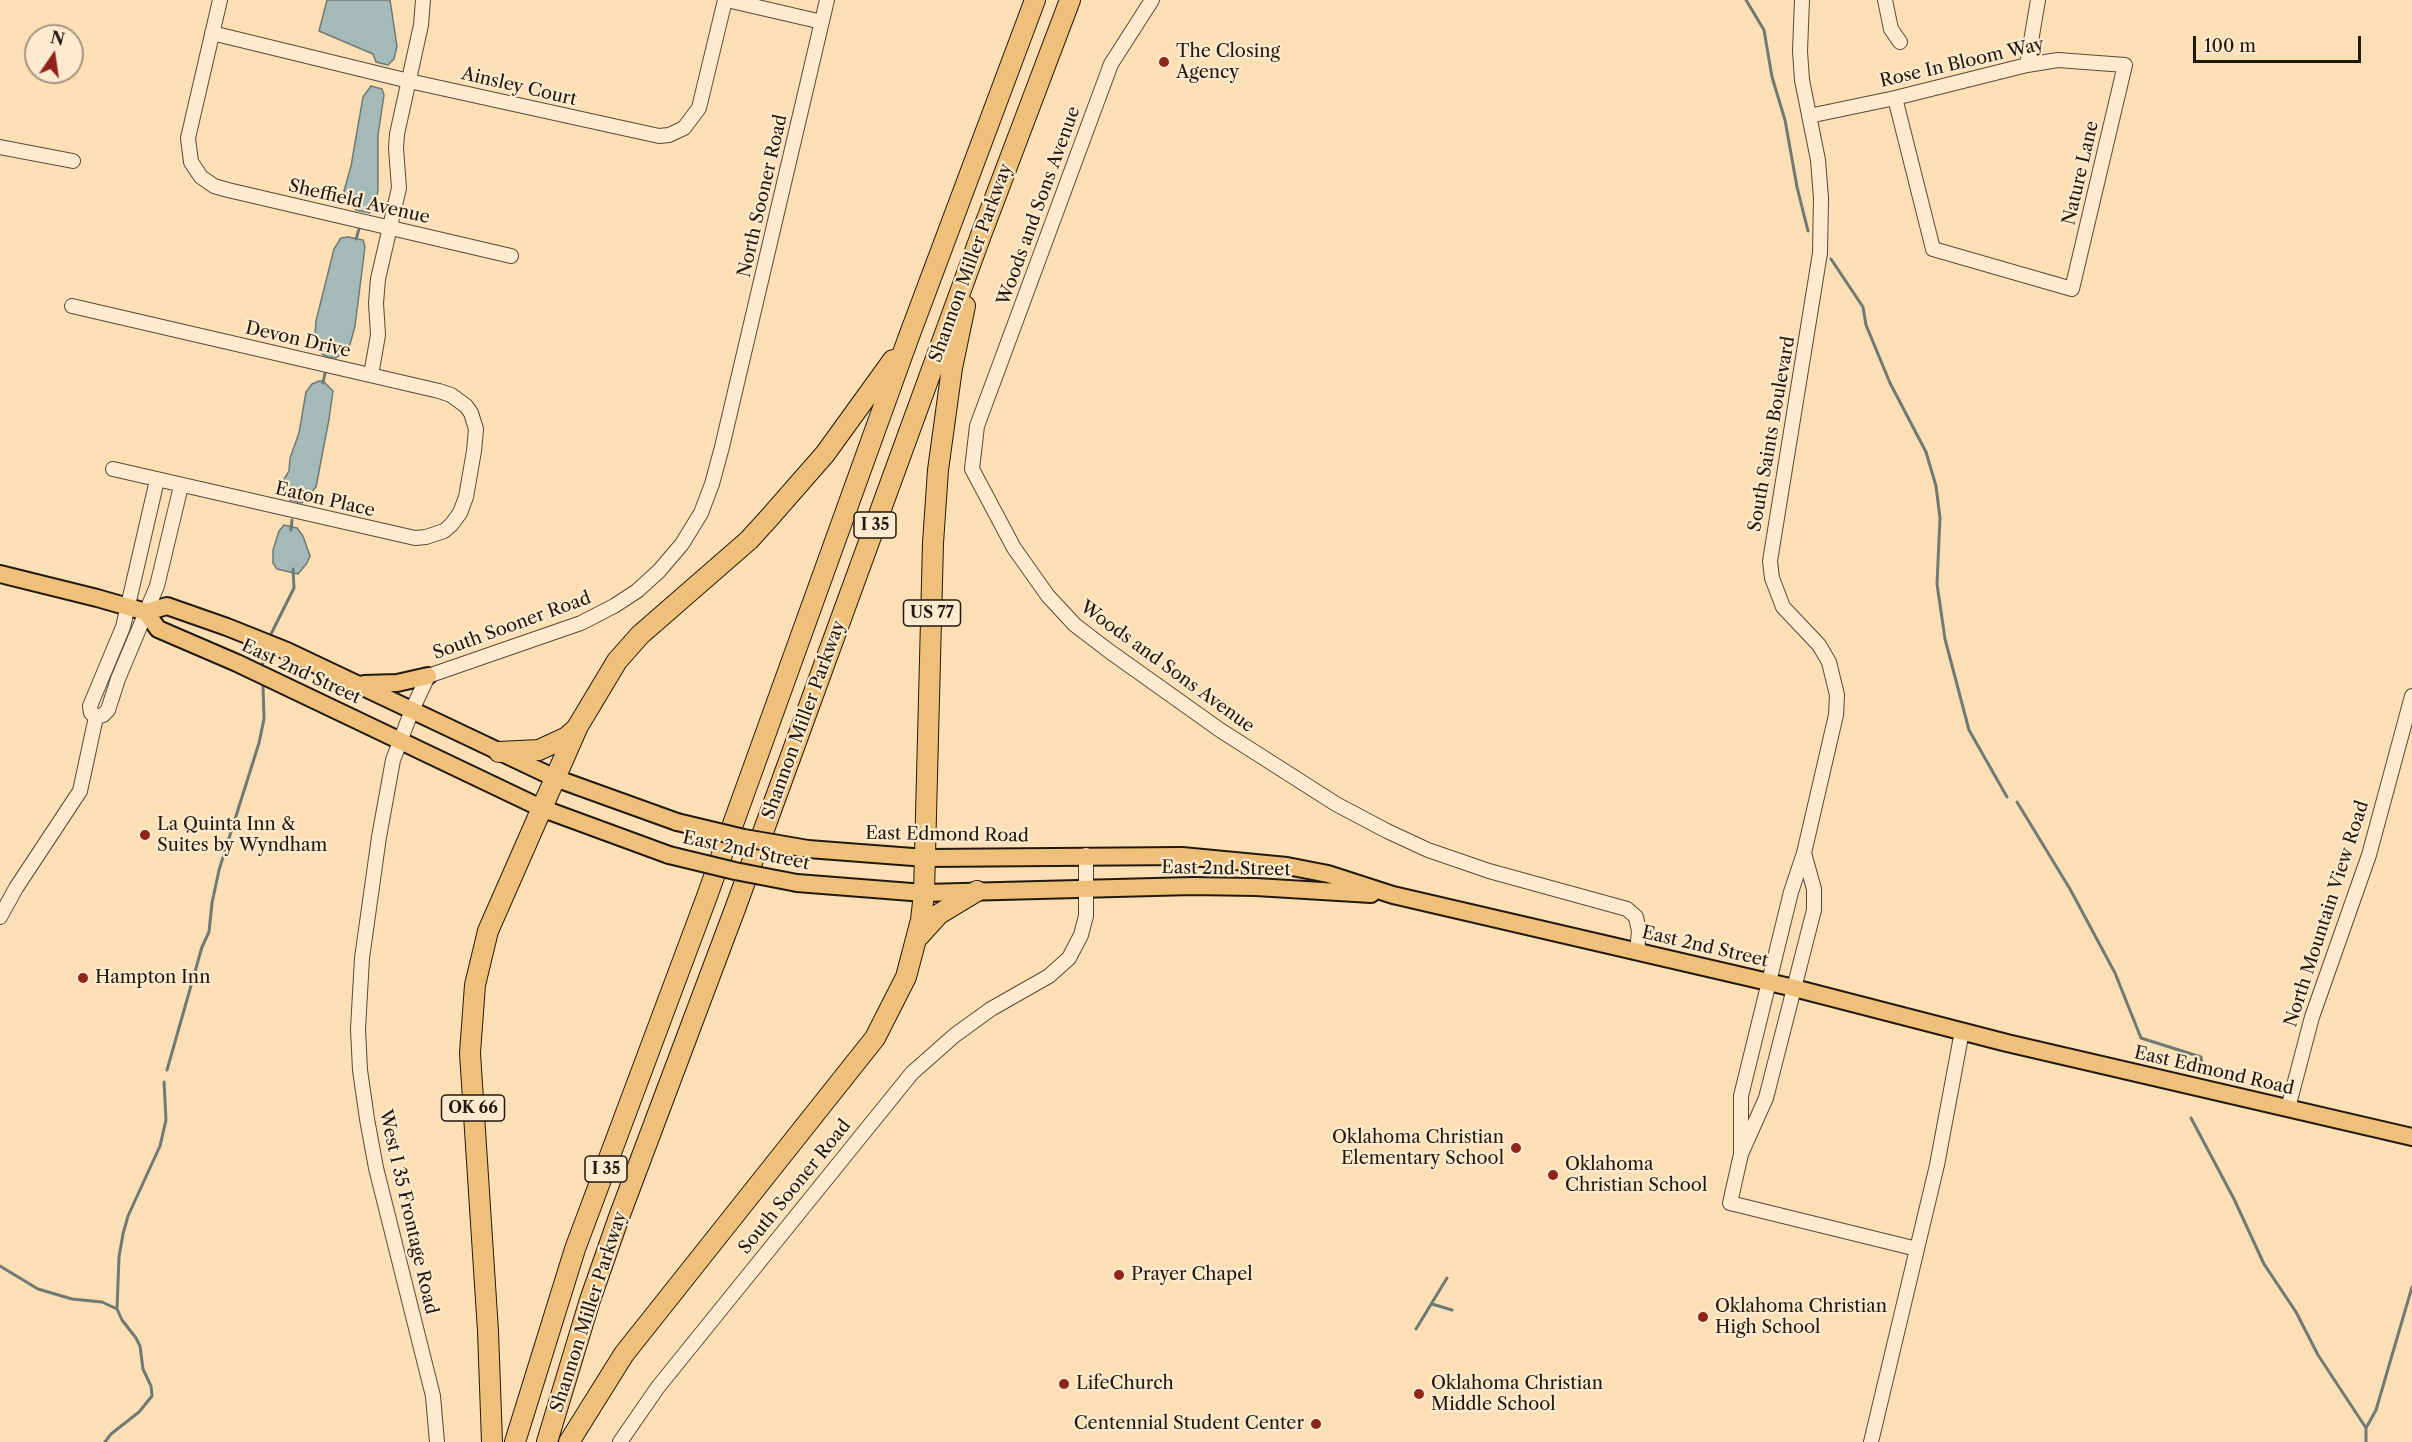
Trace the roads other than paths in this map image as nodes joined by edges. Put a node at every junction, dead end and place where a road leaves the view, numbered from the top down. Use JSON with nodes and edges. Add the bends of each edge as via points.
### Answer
{"nodes":[{"id":1,"x":220,"y":0,"type":"edge"},
{"id":2,"x":423,"y":0,"type":"edge"},
{"id":3,"x":726,"y":0,"type":"edge"},
{"id":4,"x":827,"y":0,"type":"edge"},
{"id":5,"x":1035,"y":0,"type":"edge"},
{"id":6,"x":1070,"y":0,"type":"edge"},
{"id":7,"x":1152,"y":0,"type":"edge"},
{"id":8,"x":1802,"y":0,"type":"edge"},
{"id":9,"x":1885,"y":0,"type":"edge"},
{"id":10,"x":2038,"y":0,"type":"edge"},
{"id":11,"x":822,"y":22,"type":"junction"},
{"id":12,"x":212,"y":33,"type":"junction"},
{"id":13,"x":1900,"y":42,"type":"dead end"},
{"id":14,"x":2027,"y":65,"type":"junction"},
{"id":15,"x":2125,"y":65,"type":"joint"},
{"id":16,"x":409,"y":81,"type":"junction"},
{"id":17,"x":1895,"y":98,"type":"junction"},
{"id":18,"x":1809,"y":116,"type":"junction"},
{"id":19,"x":0,"y":147,"type":"edge"},
{"id":20,"x":73,"y":160,"type":"dead end"},
{"id":21,"x":390,"y":227,"type":"junction"},
{"id":22,"x":981,"y":235,"type":"junction"},
{"id":23,"x":511,"y":256,"type":"dead end"},
{"id":24,"x":72,"y":306,"type":"dead end"},
{"id":25,"x":908,"y":339,"type":"junction"},
{"id":26,"x":371,"y":375,"type":"junction"},
{"id":27,"x":734,"y":401,"type":"joint"},
{"id":28,"x":474,"y":451,"type":"joint"},
{"id":29,"x":113,"y":469,"type":"dead end"},
{"id":30,"x":157,"y":480,"type":"junction"},
{"id":31,"x":181,"y":486,"type":"junction"},
{"id":32,"x":0,"y":574,"type":"edge"},
{"id":33,"x":127,"y":607,"type":"junction"},
{"id":34,"x":146,"y":612,"type":"junction"},
{"id":35,"x":428,"y":676,"type":"junction"},
{"id":36,"x":357,"y":684,"type":"junction"},
{"id":37,"x":2412,"y":696,"type":"edge"},
{"id":38,"x":412,"y":710,"type":"junction"},
{"id":39,"x":96,"y":717,"type":"junction"},
{"id":40,"x":579,"y":726,"type":"junction"},
{"id":41,"x":399,"y":741,"type":"junction"},
{"id":42,"x":499,"y":752,"type":"junction"},
{"id":43,"x":555,"y":778,"type":"junction"},
{"id":44,"x":541,"y":808,"type":"junction"},
{"id":45,"x":808,"y":849,"type":"joint"},
{"id":46,"x":1804,"y":853,"type":"junction"},
{"id":47,"x":1086,"y":855,"type":"junction"},
{"id":48,"x":926,"y":858,"type":"junction"},
{"id":49,"x":1087,"y":889,"type":"junction"},
{"id":50,"x":977,"y":891,"type":"junction"},
{"id":51,"x":924,"y":894,"type":"junction"},
{"id":52,"x":1393,"y":895,"type":"junction"},
{"id":53,"x":0,"y":917,"type":"edge"},
{"id":54,"x":916,"y":941,"type":"junction"},
{"id":55,"x":1638,"y":952,"type":"junction"},
{"id":56,"x":1769,"y":982,"type":"junction"},
{"id":57,"x":1794,"y":988,"type":"junction"},
{"id":58,"x":1962,"y":1031,"type":"junction"},
{"id":59,"x":2007,"y":1043,"type":"joint"},
{"id":60,"x":2288,"y":1108,"type":"junction"},
{"id":61,"x":2412,"y":1137,"type":"edge"},
{"id":62,"x":1741,"y":1154,"type":"junction"},
{"id":63,"x":1917,"y":1249,"type":"junction"},
{"id":64,"x":438,"y":1442,"type":"edge"},
{"id":65,"x":492,"y":1442,"type":"edge"},
{"id":66,"x":515,"y":1442,"type":"edge"},
{"id":67,"x":547,"y":1442,"type":"edge"},
{"id":68,"x":569,"y":1442,"type":"edge"},
{"id":69,"x":620,"y":1442,"type":"edge"},
{"id":70,"x":1871,"y":1442,"type":"edge"}],
"edges":[{"from":1,"to":12,"type":"street"},
{"from":2,"to":16,"type":"street"},
{"from":3,"to":11,"type":"street"},
{"from":3,"to":16,"type":"street","name":"Ainsley Court","via":[[699,108],[684,128],[669,135],[648,135]]},
{"from":4,"to":11,"type":"street","name":"North Sooner Road"},
{"from":5,"to":25,"type":"highway","name":"Shannon Miller Parkway","number":"I 35"},
{"from":6,"to":22,"type":"highway","name":"Shannon Miller Parkway","number":"I 35"},
{"from":7,"to":55,"type":"street","name":"Woods and Sons Avenue","via":[[1111,64],[977,426],[972,469],[976,477],[1014,548],[1075,626],[1220,730],[1336,804],[1387,831],[1479,867],[1627,909],[1636,917]]},
{"from":8,"to":18,"type":"street","name":"South Saints Boulevard","via":[[1800,51]]},
{"from":9,"to":13,"type":"street","via":[[1891,29]]},
{"from":10,"to":14,"type":"street"},
{"from":11,"to":27,"type":"street","name":"North Sooner Road"},
{"from":12,"to":16,"type":"street","name":"Ainsley Court"},
{"from":12,"to":21,"type":"street","name":"Sheffield Avenue","via":[[188,138],[190,162],[201,177],[221,188]]},
{"from":14,"to":15,"type":"street","name":"Rose In Bloom Way","via":[[2058,60]]},
{"from":14,"to":17,"type":"street","name":"Rose In Bloom Way"},
{"from":15,"to":17,"type":"street","name":"Nature Lane","via":[[2072,289],[1933,249]]},
{"from":16,"to":21,"type":"street","via":[[397,134],[399,188]]},
{"from":17,"to":18,"type":"street","name":"Rose In Bloom Way"},
{"from":18,"to":46,"type":"street","name":"South Saints Boulevard","via":[[1818,160],[1820,253],[1770,561],[1783,607],[1819,645],[1829,662],[1837,695],[1836,715]]},
{"from":19,"to":20,"type":"street"},
{"from":21,"to":23,"type":"street","name":"Sheffield Avenue"},
{"from":21,"to":26,"type":"street","via":[[378,279],[378,335]]},
{"from":22,"to":48,"type":"highway","number":"US 77","via":[[952,368],[938,470]]},
{"from":22,"to":67,"type":"highway","name":"Shannon Miller Parkway","number":"I 35","via":[[615,1228]]},
{"from":24,"to":26,"type":"street","name":"Devon Drive"},
{"from":25,"to":40,"type":"highway","via":[[798,487],[749,540],[640,635],[617,661]]},
{"from":25,"to":66,"type":"highway","name":"Shannon Miller Parkway","number":"I 35","via":[[575,1249]]},
{"from":26,"to":28,"type":"street","name":"Devon Drive","via":[[439,391],[461,401],[474,421]]},
{"from":27,"to":35,"type":"street","name":"South Sooner Road","via":[[701,513],[682,544],[637,591],[581,623]]},
{"from":28,"to":31,"type":"street","name":"Eaton Place","via":[[460,513],[444,531],[426,537],[415,538]]},
{"from":29,"to":30,"type":"street","name":"Eaton Place"},
{"from":30,"to":31,"type":"street","name":"Eaton Place"},
{"from":30,"to":33,"type":"street"},
{"from":31,"to":34,"type":"street","via":[[158,586]]},
{"from":32,"to":33,"type":"main road","name":"East 2nd Street"},
{"from":33,"to":34,"type":"main road","name":"East 2nd Street"},
{"from":33,"to":39,"type":"street","via":[[123,627],[90,706]]},
{"from":34,"to":36,"type":"main road","name":"East 2nd Street","via":[[167,606],[286,651]]},
{"from":34,"to":39,"type":"street","via":[[108,711]]},
{"from":34,"to":41,"type":"main road","name":"East 2nd Street","via":[[158,629]]},
{"from":35,"to":36,"type":"main road","via":[[397,683]]},
{"from":35,"to":38,"type":"street","name":"South Sooner Road"},
{"from":36,"to":38,"type":"main road","name":"East 2nd Street"},
{"from":37,"to":60,"type":"street","name":"North Mountain View Road","via":[[2369,855],[2312,1017]]},
{"from":38,"to":41,"type":"street","name":"South Sooner Road"},
{"from":38,"to":42,"type":"main road","name":"East 2nd Street"},
{"from":39,"to":53,"type":"street","via":[[80,791]]},
{"from":40,"to":42,"type":"highway","via":[[567,737],[538,750]]},
{"from":40,"to":43,"type":"highway"},
{"from":41,"to":44,"type":"main road","name":"East 2nd Street"},
{"from":41,"to":64,"type":"street","name":"West I 35 Frontage Road","via":[[379,837],[362,958],[358,1029],[376,1168],[433,1396]]},
{"from":42,"to":43,"type":"main road","name":"East 2nd Street"},
{"from":43,"to":44,"type":"highway","number":"OK 66"},
{"from":43,"to":45,"type":"main road","name":"East 2nd Street","bridge":true,"via":[[677,822]]},
{"from":44,"to":51,"type":"main road","name":"East 2nd Street","bridge":true,"via":[[669,855],[735,871],[797,883]]},
{"from":44,"to":65,"type":"highway","number":"OK 66","via":[[488,931],[471,1015]]},
{"from":45,"to":48,"type":"main road","name":"East Edmond Road"},
{"from":46,"to":56,"type":"street","name":"South Saints Boulevard"},
{"from":46,"to":57,"type":"street","name":"South Saints Boulevard","via":[[1814,889],[1814,910]]},
{"from":47,"to":48,"type":"main road","name":"East Edmond Road"},
{"from":47,"to":49,"type":"street","name":"South Sooner Road"},
{"from":47,"to":52,"type":"main road","name":"East 2nd Street","via":[[1182,856],[1287,866],[1328,874]]},
{"from":48,"to":51,"type":"highway","number":"US 77"},
{"from":49,"to":50,"type":"main road","name":"East 2nd Street"},
{"from":49,"to":52,"type":"main road","name":"East 2nd Street","via":[[1256,887]]},
{"from":49,"to":69,"type":"street","name":"South Sooner Road","via":[[1086,916],[1076,948],[1061,967],[991,1009],[912,1073],[658,1387]]},
{"from":50,"to":51,"type":"main road","name":"East 2nd Street"},
{"from":50,"to":54,"type":"highway","via":[[939,914]]},
{"from":51,"to":54,"type":"highway"},
{"from":52,"to":55,"type":"main road","name":"East 2nd Street"},
{"from":54,"to":68,"type":"highway","via":[[906,977],[874,1038],[624,1354]]},
{"from":55,"to":56,"type":"main road","name":"East 2nd Street"},
{"from":56,"to":57,"type":"main road","name":"East 2nd Street"},
{"from":56,"to":62,"type":"street","name":"South Saints Boulevard","via":[[1741,1096]]},
{"from":57,"to":58,"type":"main road","name":"East 2nd Street"},
{"from":57,"to":62,"type":"street","name":"South Saints Boulevard","via":[[1766,1098]]},
{"from":58,"to":59,"type":"main road","name":"East 2nd Street"},
{"from":58,"to":63,"type":"street"},
{"from":59,"to":60,"type":"main road","name":"East Edmond Road"},
{"from":60,"to":61,"type":"main road","name":"East Edmond Road"},
{"from":62,"to":63,"type":"street","name":"South Saints Boulevard","via":[[1730,1203]]},
{"from":63,"to":70,"type":"street"}]}
